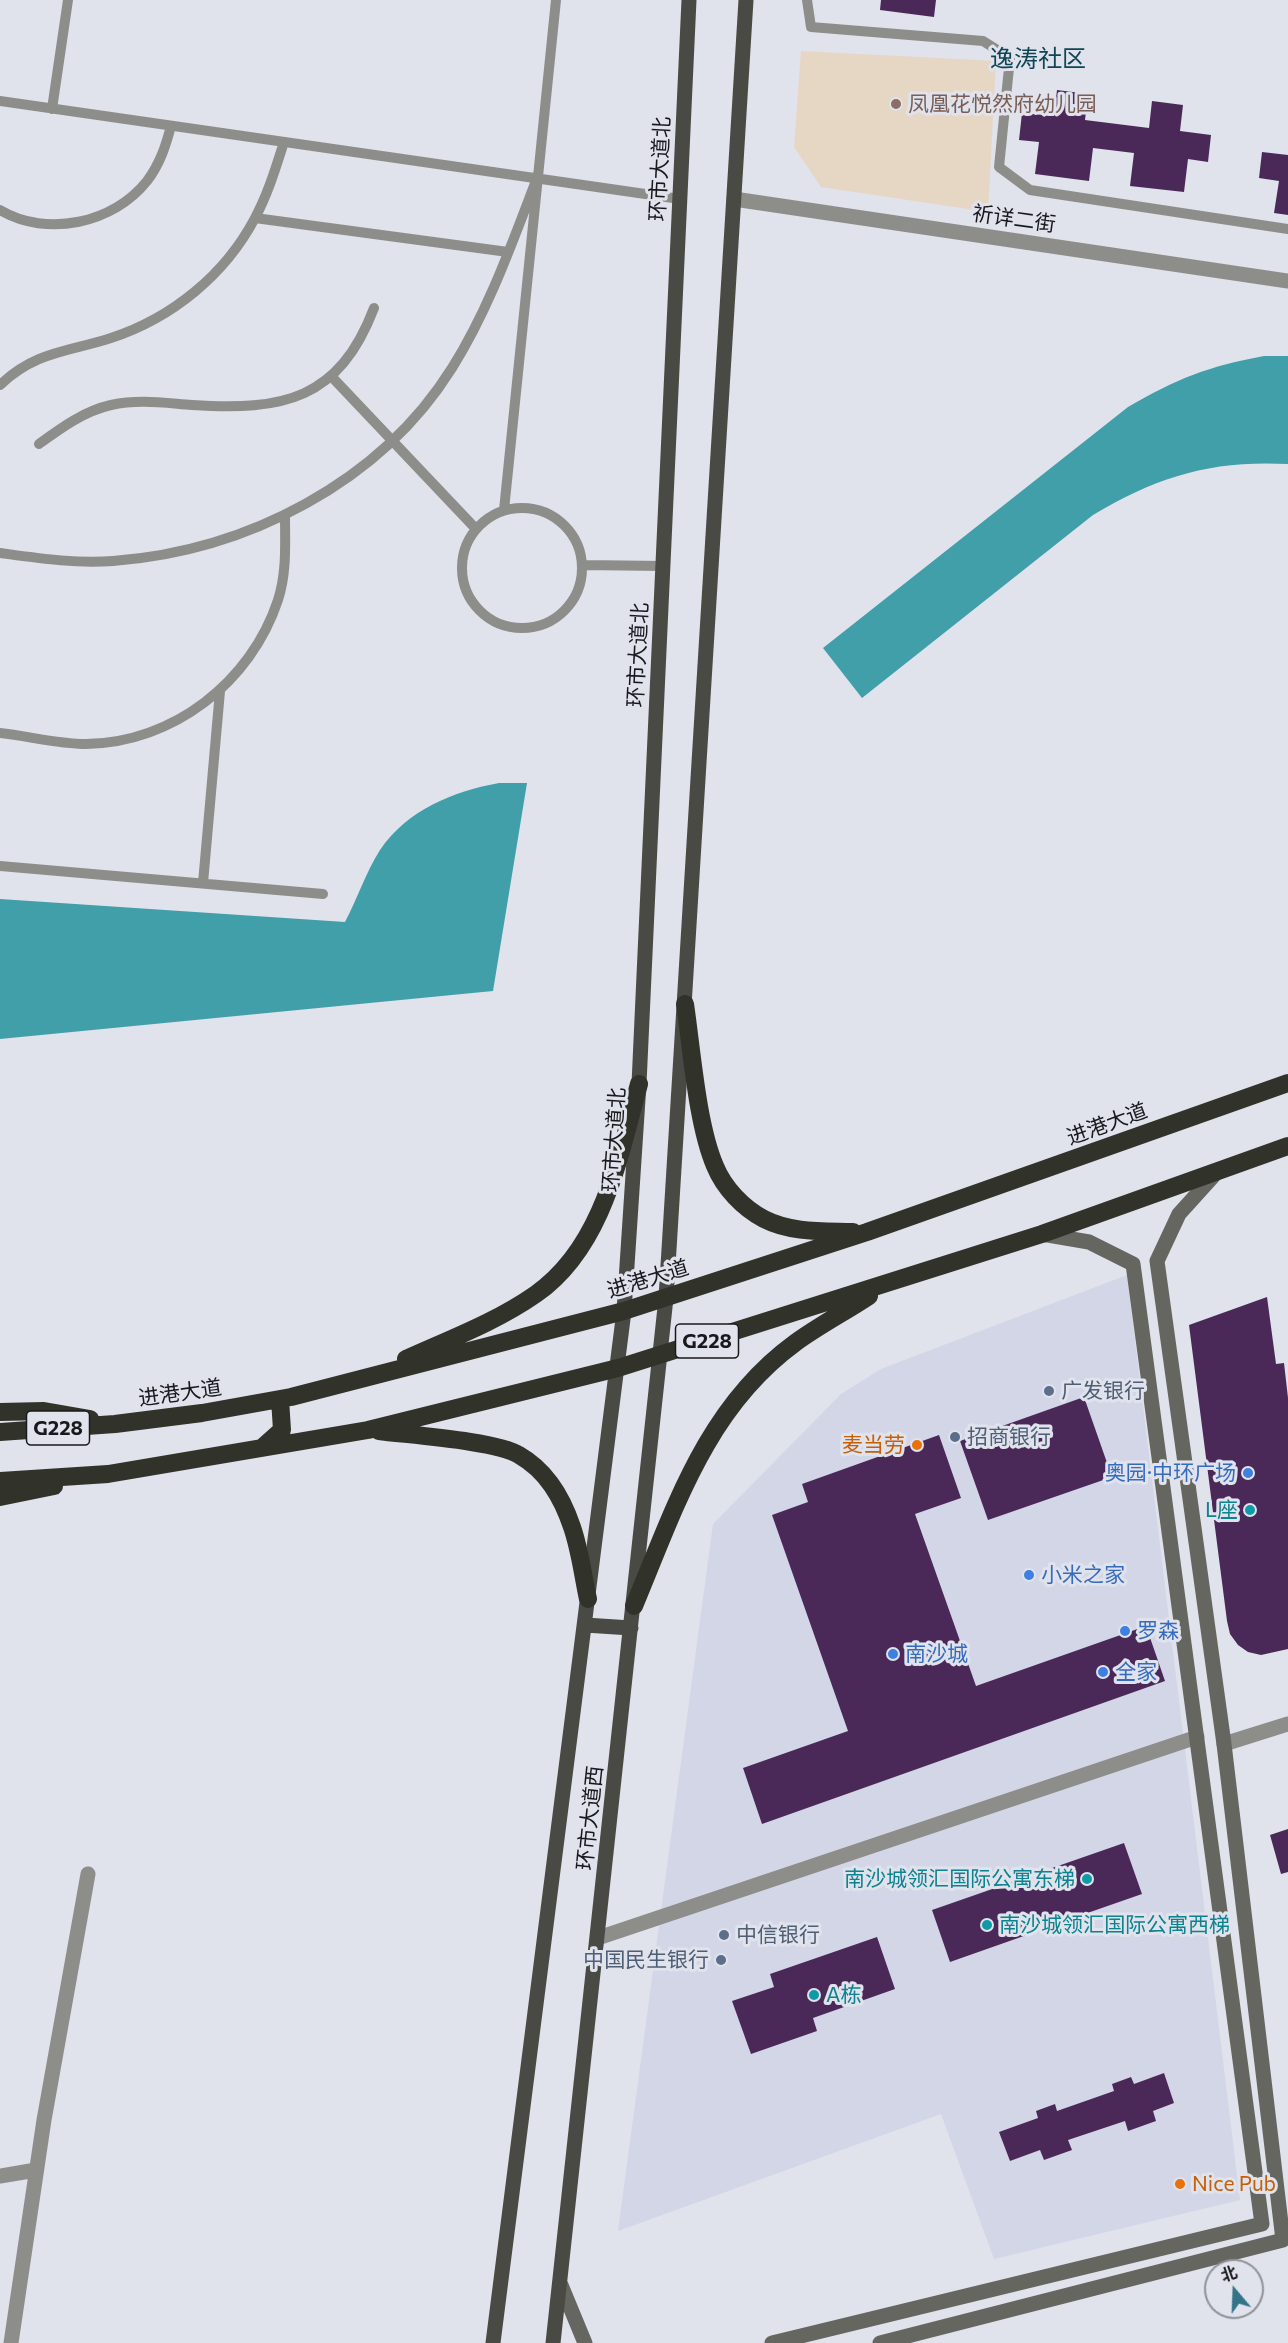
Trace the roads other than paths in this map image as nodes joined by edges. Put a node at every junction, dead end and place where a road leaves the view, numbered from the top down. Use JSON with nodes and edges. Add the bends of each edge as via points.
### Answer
{"nodes":[{"id":1,"x":68,"y":0,"type":"edge"},
{"id":2,"x":556,"y":0,"type":"edge"},
{"id":3,"x":689,"y":0,"type":"edge"},
{"id":4,"x":746,"y":0,"type":"edge"},
{"id":5,"x":807,"y":0,"type":"edge"},
{"id":6,"x":0,"y":101,"type":"edge"},
{"id":7,"x":52,"y":109,"type":"junction"},
{"id":8,"x":171,"y":126,"type":"junction"},
{"id":9,"x":284,"y":142,"type":"junction"},
{"id":10,"x":537,"y":178,"type":"junction"},
{"id":11,"x":680,"y":199,"type":"junction"},
{"id":12,"x":734,"y":199,"type":"junction"},
{"id":13,"x":0,"y":210,"type":"edge"},
{"id":14,"x":255,"y":218,"type":"junction"},
{"id":15,"x":1288,"y":229,"type":"edge"},
{"id":16,"x":508,"y":252,"type":"junction"},
{"id":17,"x":1288,"y":281,"type":"edge"},
{"id":18,"x":374,"y":308,"type":"dead end"},
{"id":19,"x":331,"y":376,"type":"junction"},
{"id":20,"x":0,"y":385,"type":"edge"},
{"id":21,"x":391,"y":439,"type":"junction"},
{"id":22,"x":39,"y":444,"type":"dead end"},
{"id":23,"x":504,"y":510,"type":"junction"},
{"id":24,"x":285,"y":515,"type":"junction"},
{"id":25,"x":476,"y":529,"type":"junction"},
{"id":26,"x":0,"y":553,"type":"edge"},
{"id":27,"x":582,"y":565,"type":"junction"},
{"id":28,"x":663,"y":566,"type":"junction"},
{"id":29,"x":220,"y":691,"type":"junction"},
{"id":30,"x":0,"y":733,"type":"edge"},
{"id":31,"x":0,"y":866,"type":"edge"},
{"id":32,"x":203,"y":883,"type":"junction"},
{"id":33,"x":323,"y":894,"type":"dead end"},
{"id":34,"x":684,"y":1004,"type":"junction"},
{"id":35,"x":1288,"y":1083,"type":"edge"},
{"id":36,"x":639,"y":1084,"type":"junction"},
{"id":37,"x":1288,"y":1146,"type":"edge"},
{"id":38,"x":1217,"y":1172,"type":"junction"},
{"id":39,"x":867,"y":1232,"type":"junction"},
{"id":40,"x":1042,"y":1234,"type":"junction"},
{"id":41,"x":892,"y":1281,"type":"junction"},
{"id":42,"x":666,"y":1298,"type":"junction"},
{"id":43,"x":624,"y":1311,"type":"junction"},
{"id":44,"x":660,"y":1356,"type":"junction"},
{"id":45,"x":618,"y":1368,"type":"junction"},
{"id":46,"x":359,"y":1380,"type":"junction"},
{"id":47,"x":280,"y":1399,"type":"junction"},
{"id":48,"x":0,"y":1412,"type":"edge"},
{"id":49,"x":115,"y":1424,"type":"junction"},
{"id":50,"x":368,"y":1430,"type":"junction"},
{"id":51,"x":0,"y":1432,"type":"edge"},
{"id":52,"x":262,"y":1448,"type":"junction"},
{"id":53,"x":108,"y":1474,"type":"junction"},
{"id":54,"x":0,"y":1481,"type":"edge"},
{"id":55,"x":0,"y":1497,"type":"edge"},
{"id":56,"x":588,"y":1599,"type":"junction"},
{"id":57,"x":634,"y":1606,"type":"junction"},
{"id":58,"x":585,"y":1625,"type":"junction"},
{"id":59,"x":631,"y":1628,"type":"junction"},
{"id":60,"x":1288,"y":1724,"type":"edge"},
{"id":61,"x":1197,"y":1737,"type":"junction"},
{"id":62,"x":1224,"y":1744,"type":"junction"},
{"id":63,"x":88,"y":1874,"type":"dead end"},
{"id":64,"x":598,"y":1938,"type":"junction"},
{"id":65,"x":36,"y":2170,"type":"junction"},
{"id":66,"x":0,"y":2176,"type":"edge"},
{"id":67,"x":561,"y":2285,"type":"junction"},
{"id":68,"x":11,"y":2343,"type":"edge"},
{"id":69,"x":493,"y":2343,"type":"edge"},
{"id":70,"x":553,"y":2343,"type":"edge"},
{"id":71,"x":585,"y":2343,"type":"edge"},
{"id":72,"x":771,"y":2343,"type":"edge"},
{"id":73,"x":880,"y":2343,"type":"edge"}],
"edges":[{"from":1,"to":7,"type":"lane"},
{"from":2,"to":10,"type":"lane"},
{"from":3,"to":11,"type":"main road","name":"环市大道北"},
{"from":4,"to":12,"type":"main road"},
{"from":5,"to":15,"type":"lane","via":[[811,27],[982,41],[1010,58],[999,167],[1030,190]]},
{"from":6,"to":7,"type":"lane"},
{"from":7,"to":8,"type":"lane"},
{"from":8,"to":9,"type":"lane"},
{"from":8,"to":13,"type":"lane","via":[[163,155],[147,181],[125,202],[98,217],[69,224],[38,224]]},
{"from":9,"to":10,"type":"lane"},
{"from":9,"to":14,"type":"lane"},
{"from":10,"to":11,"type":"lane"},
{"from":10,"to":16,"type":"lane"},
{"from":10,"to":23,"type":"lane"},
{"from":11,"to":28,"type":"main road","name":"环市大道北"},
{"from":12,"to":17,"type":"street","name":"祈详二街"},
{"from":12,"to":34,"type":"main road"},
{"from":14,"to":16,"type":"lane"},
{"from":14,"to":20,"type":"lane","via":[[216,272],[180,304],[111,338],[42,355]]},
{"from":16,"to":21,"type":"lane","via":[[484,311],[451,370],[409,423]]},
{"from":18,"to":19,"type":"lane","via":[[350,356]]},
{"from":19,"to":21,"type":"lane"},
{"from":19,"to":22,"type":"lane","via":[[309,391],[257,407],[150,400],[110,405],[72,420]]},
{"from":21,"to":24,"type":"lane","via":[[360,468]]},
{"from":21,"to":25,"type":"lane"},
{"from":23,"to":25,"type":"lane"},
{"from":23,"to":27,"type":"lane","via":[[525,508],[545,512],[562,523],[575,538]]},
{"from":24,"to":26,"type":"lane","via":[[243,534],[167,554],[111,561]]},
{"from":24,"to":29,"type":"lane","via":[[286,564],[278,600],[264,633]]},
{"from":25,"to":27,"type":"lane","via":[[466,545],[461,565],[464,585],[473,604],[487,618],[506,626],[546,624],[563,613],[576,597]]},
{"from":27,"to":28,"type":"lane"},
{"from":28,"to":36,"type":"main road","name":"环市大道北"},
{"from":29,"to":30,"type":"lane","via":[[190,713],[122,740],[85,744]]},
{"from":29,"to":32,"type":"lane"},
{"from":31,"to":32,"type":"lane"},
{"from":32,"to":33,"type":"lane"},
{"from":34,"to":39,"type":"highway","via":[[715,1166],[737,1201],[764,1219],[797,1230]]},
{"from":34,"to":42,"type":"main road"},
{"from":35,"to":39,"type":"highway","name":"进港大道","number":"G228"},
{"from":36,"to":43,"type":"main road","name":"环市大道北"},
{"from":36,"to":46,"type":"highway","via":[[614,1174],[595,1223],[568,1264],[538,1292],[497,1318]]},
{"from":37,"to":38,"type":"highway","number":"G228"},
{"from":38,"to":40,"type":"highway","number":"G228"},
{"from":38,"to":62,"type":"street","via":[[1179,1214],[1157,1261]]},
{"from":39,"to":42,"type":"highway","name":"进港大道","number":"G228"},
{"from":40,"to":41,"type":"highway","number":"G228"},
{"from":40,"to":61,"type":"street","via":[[1089,1242],[1133,1264]]},
{"from":41,"to":44,"type":"highway","number":"G228"},
{"from":41,"to":57,"type":"highway","via":[[794,1344],[752,1381],[727,1410],[701,1450]]},
{"from":42,"to":43,"type":"highway","name":"进港大道","number":"G228"},
{"from":42,"to":44,"type":"main road","name":"环市大道西"},
{"from":43,"to":45,"type":"main road","name":"环市大道西"},
{"from":43,"to":46,"type":"highway","name":"进港大道","number":"G228"},
{"from":44,"to":45,"type":"highway","number":"G228"},
{"from":44,"to":57,"type":"main road","name":"环市大道西"},
{"from":45,"to":50,"type":"highway","number":"G228"},
{"from":45,"to":56,"type":"main road","name":"环市大道西"},
{"from":46,"to":47,"type":"highway","name":"进港大道","number":"G228"},
{"from":47,"to":49,"type":"highway","name":"进港大道","number":"G228"},
{"from":47,"to":52,"type":"highway","via":[[282,1430]]},
{"from":48,"to":49,"type":"highway","via":[[44,1411]]},
{"from":49,"to":51,"type":"highway","name":"进港大道","number":"G228"},
{"from":50,"to":52,"type":"highway","number":"G228"},
{"from":50,"to":56,"type":"highway","via":[[518,1453],[546,1475],[562,1500],[573,1528]]},
{"from":52,"to":53,"type":"highway","number":"G228"},
{"from":53,"to":54,"type":"highway","number":"G228"},
{"from":53,"to":55,"type":"highway"},
{"from":56,"to":58,"type":"main road","name":"环市大道西"},
{"from":57,"to":59,"type":"main road","name":"环市大道西"},
{"from":58,"to":59,"type":"main road"},
{"from":58,"to":69,"type":"main road","name":"环市大道西"},
{"from":59,"to":64,"type":"main road","name":"环市大道西"},
{"from":60,"to":62,"type":"street"},
{"from":61,"to":64,"type":"street"},
{"from":61,"to":72,"type":"street","via":[[1262,2224]]},
{"from":62,"to":73,"type":"street","via":[[1283,2240]]},
{"from":63,"to":65,"type":"street"},
{"from":64,"to":67,"type":"main road","name":"环市大道西"},
{"from":65,"to":66,"type":"street"},
{"from":65,"to":68,"type":"street"},
{"from":67,"to":70,"type":"main road","name":"环市大道西"},
{"from":67,"to":71,"type":"street"}]}
